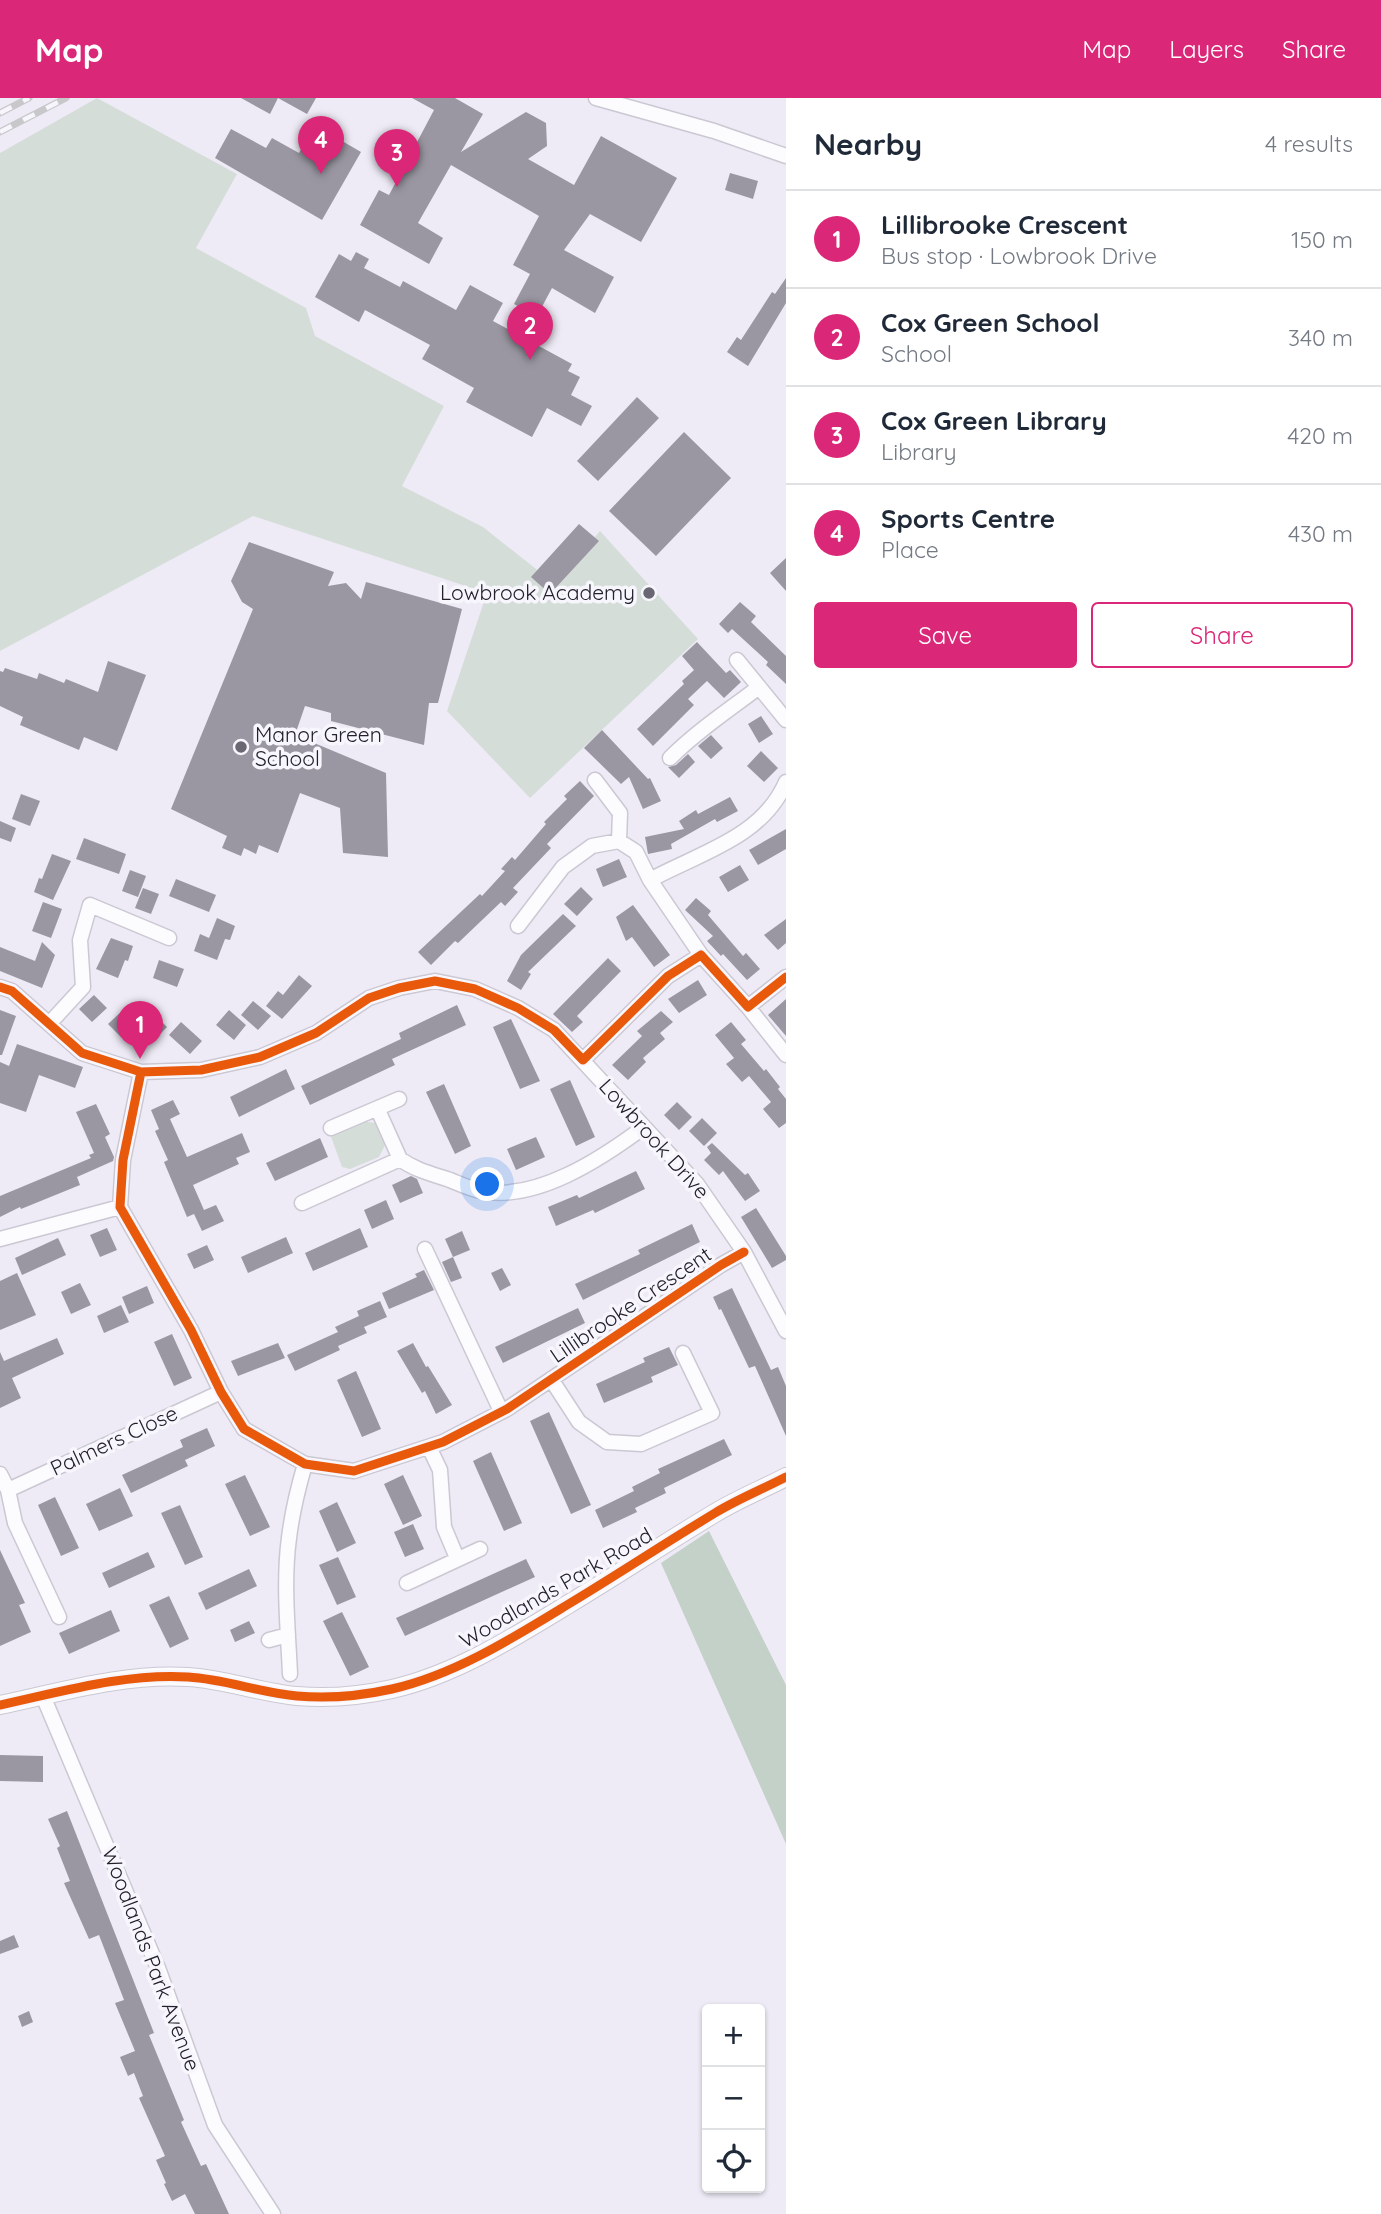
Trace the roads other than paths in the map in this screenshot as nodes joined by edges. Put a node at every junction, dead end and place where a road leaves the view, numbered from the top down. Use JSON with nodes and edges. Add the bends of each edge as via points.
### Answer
{"nodes":[{"id":1,"x":596,"y":98,"type":"edge"},
{"id":2,"x":786,"y":156,"type":"edge"},
{"id":3,"x":737,"y":660,"type":"dead end"},
{"id":4,"x":759,"y":687,"type":"junction"},
{"id":5,"x":786,"y":720,"type":"edge"},
{"id":6,"x":670,"y":758,"type":"dead end"},
{"id":7,"x":595,"y":780,"type":"dead end"},
{"id":8,"x":786,"y":782,"type":"edge"},
{"id":9,"x":619,"y":841,"type":"junction"},
{"id":10,"x":650,"y":880,"type":"junction"},
{"id":11,"x":518,"y":926,"type":"dead end"},
{"id":12,"x":169,"y":939,"type":"dead end"},
{"id":13,"x":701,"y":954,"type":"junction"},
{"id":14,"x":786,"y":977,"type":"edge"},
{"id":15,"x":0,"y":987,"type":"edge"},
{"id":16,"x":748,"y":1007,"type":"junction"},
{"id":17,"x":49,"y":1024,"type":"junction"},
{"id":18,"x":786,"y":1055,"type":"edge"},
{"id":19,"x":583,"y":1060,"type":"junction"},
{"id":20,"x":141,"y":1072,"type":"junction"},
{"id":21,"x":399,"y":1099,"type":"dead end"},
{"id":22,"x":378,"y":1110,"type":"junction"},
{"id":23,"x":331,"y":1128,"type":"dead end"},
{"id":24,"x":644,"y":1128,"type":"junction"},
{"id":25,"x":400,"y":1159,"type":"junction"},
{"id":26,"x":302,"y":1203,"type":"dead end"},
{"id":27,"x":120,"y":1207,"type":"junction"},
{"id":28,"x":0,"y":1239,"type":"edge"},
{"id":29,"x":425,"y":1249,"type":"dead end"},
{"id":30,"x":744,"y":1252,"type":"junction"},
{"id":31,"x":786,"y":1331,"type":"edge"},
{"id":32,"x":683,"y":1353,"type":"dead end"},
{"id":33,"x":551,"y":1379,"type":"junction"},
{"id":34,"x":221,"y":1392,"type":"junction"},
{"id":35,"x":501,"y":1411,"type":"junction"},
{"id":36,"x":429,"y":1447,"type":"junction"},
{"id":37,"x":305,"y":1464,"type":"junction"},
{"id":38,"x":0,"y":1474,"type":"edge"},
{"id":39,"x":786,"y":1477,"type":"edge"},
{"id":40,"x":8,"y":1490,"type":"junction"},
{"id":41,"x":480,"y":1549,"type":"dead end"},
{"id":42,"x":457,"y":1558,"type":"junction"},
{"id":43,"x":407,"y":1583,"type":"dead end"},
{"id":44,"x":59,"y":1617,"type":"dead end"},
{"id":45,"x":288,"y":1635,"type":"junction"},
{"id":46,"x":269,"y":1640,"type":"dead end"},
{"id":47,"x":290,"y":1674,"type":"dead end"},
{"id":48,"x":43,"y":1696,"type":"junction"},
{"id":49,"x":0,"y":1705,"type":"edge"},
{"id":50,"x":273,"y":2214,"type":"edge"}],
"edges":[{"from":1,"to":2,"type":"street"},
{"from":3,"to":4,"type":"street"},
{"from":4,"to":5,"type":"street"},
{"from":4,"to":6,"type":"street"},
{"from":7,"to":9,"type":"street","via":[[620,813]]},
{"from":8,"to":10,"type":"street","via":[[778,801],[738,837]]},
{"from":9,"to":10,"type":"street","via":[[636,852]]},
{"from":9,"to":11,"type":"street","via":[[592,846],[563,867]]},
{"from":10,"to":13,"type":"street"},
{"from":12,"to":17,"type":"street","via":[[90,905],[80,940],[83,987]]},
{"from":13,"to":16,"type":"street"},
{"from":13,"to":19,"type":"street","via":[[668,976]]},
{"from":14,"to":16,"type":"street"},
{"from":15,"to":17,"type":"street","name":"Lowbrook Drive","via":[[12,991]]},
{"from":16,"to":18,"type":"street"},
{"from":17,"to":20,"type":"street","name":"Lowbrook Drive","via":[[82,1053]]},
{"from":19,"to":20,"type":"street","name":"Lowbrook Drive","via":[[554,1030],[518,1008],[475,989],[435,981],[369,998],[316,1033],[260,1057],[201,1070]]},
{"from":19,"to":24,"type":"street","name":"Lowbrook Drive"},
{"from":20,"to":27,"type":"street"},
{"from":21,"to":22,"type":"street"},
{"from":22,"to":23,"type":"street"},
{"from":22,"to":25,"type":"street"},
{"from":24,"to":25,"type":"street","via":[[557,1181],[513,1192],[481,1191],[413,1168]]},
{"from":24,"to":30,"type":"street","name":"Lowbrook Drive","via":[[697,1184]]},
{"from":25,"to":26,"type":"street"},
{"from":27,"to":28,"type":"street"},
{"from":27,"to":34,"type":"street","name":"Lillibrooke Crescent"},
{"from":29,"to":35,"type":"street"},
{"from":30,"to":31,"type":"street","name":"Lowbrook Drive"},
{"from":30,"to":33,"type":"street","name":"Lillibrooke Crescent"},
{"from":32,"to":33,"type":"street","name":"Lillibrooke Crescent","via":[[712,1413],[641,1444],[607,1442],[579,1422]]},
{"from":33,"to":35,"type":"street","name":"Lillibrooke Crescent"},
{"from":34,"to":37,"type":"street","name":"Lillibrooke Crescent","via":[[244,1429]]},
{"from":34,"to":40,"type":"street","name":"Palmers Close"},
{"from":35,"to":36,"type":"street","name":"Lillibrooke Crescent"},
{"from":36,"to":37,"type":"street","name":"Lillibrooke Crescent","via":[[354,1471]]},
{"from":36,"to":42,"type":"street","via":[[440,1470],[444,1527]]},
{"from":37,"to":45,"type":"street","via":[[288,1540]]},
{"from":38,"to":40,"type":"street"},
{"from":39,"to":48,"type":"street","name":"Woodlands Park Road","via":[[716,1512],[518,1635],[417,1682],[355,1696],[326,1697],[188,1677],[120,1682]]},
{"from":40,"to":44,"type":"street","via":[[15,1523]]},
{"from":41,"to":42,"type":"street"},
{"from":42,"to":43,"type":"street"},
{"from":45,"to":46,"type":"street"},
{"from":45,"to":47,"type":"street"},
{"from":48,"to":49,"type":"street","name":"Woodlands Park Road"},
{"from":48,"to":50,"type":"street","name":"Woodlands Park Avenue","via":[[158,1968],[215,2125]]}]}
